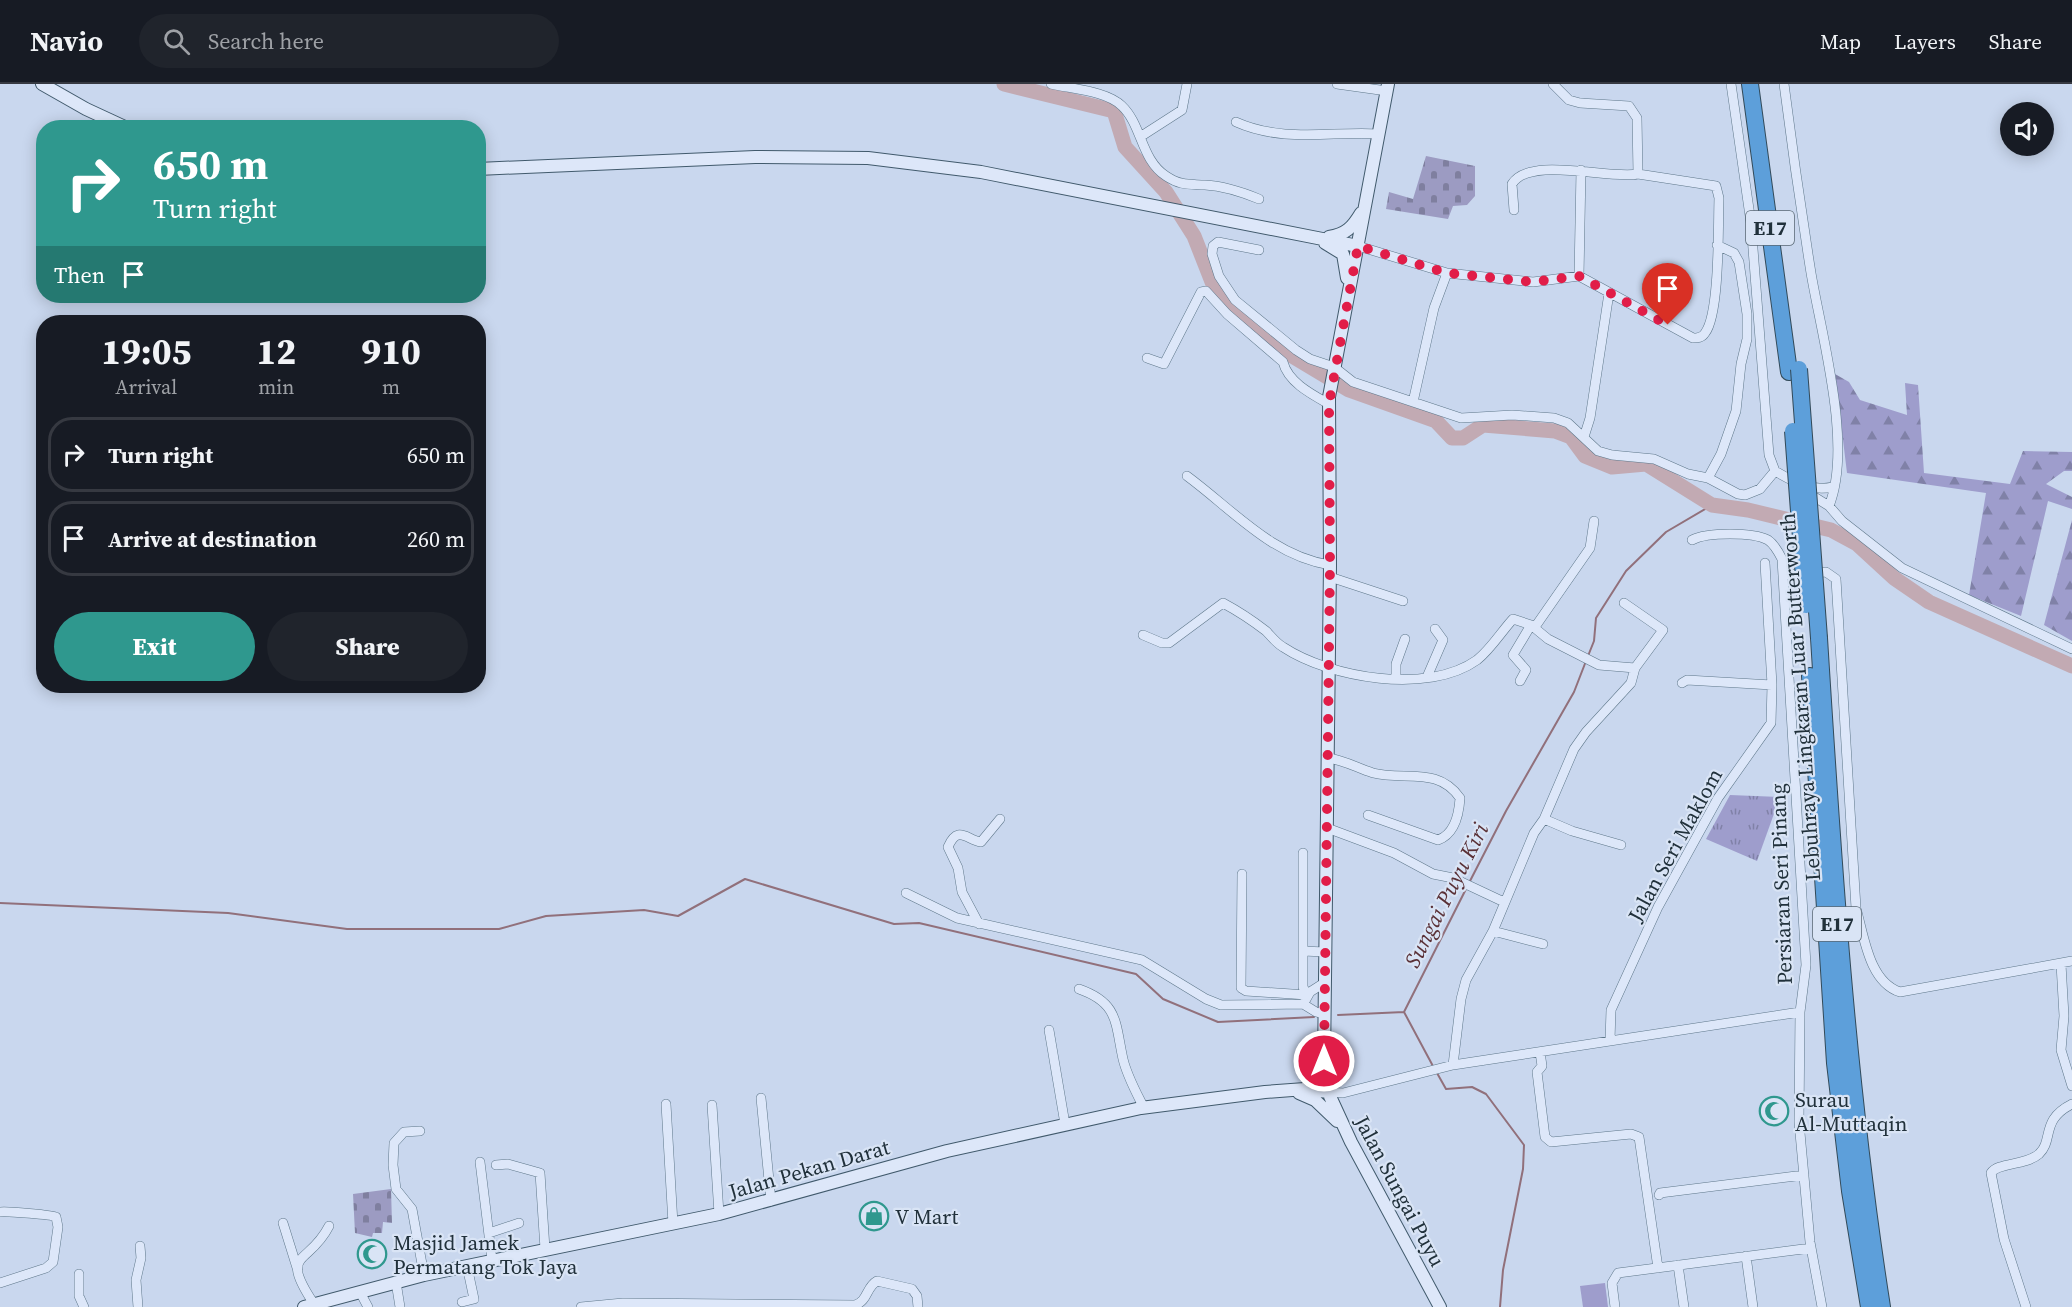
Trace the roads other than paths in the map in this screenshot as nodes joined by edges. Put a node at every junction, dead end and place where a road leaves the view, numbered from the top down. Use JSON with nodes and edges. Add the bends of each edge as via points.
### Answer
{"nodes":[{"id":1,"x":42,"y":84,"type":"edge"},
{"id":2,"x":1051,"y":84,"type":"edge"},
{"id":3,"x":1187,"y":84,"type":"edge"},
{"id":4,"x":1336,"y":84,"type":"edge"},
{"id":5,"x":1553,"y":84,"type":"edge"},
{"id":6,"x":1731,"y":84,"type":"edge"},
{"id":7,"x":1750,"y":84,"type":"edge"},
{"id":8,"x":1762,"y":84,"type":"edge"},
{"id":9,"x":1784,"y":84,"type":"edge"},
{"id":10,"x":1388,"y":88,"type":"edge"},
{"id":11,"x":109,"y":120,"type":"edge"},
{"id":12,"x":1236,"y":122,"type":"dead end"},
{"id":13,"x":1379,"y":134,"type":"junction"},
{"id":14,"x":1140,"y":137,"type":"junction"},
{"id":15,"x":486,"y":169,"type":"edge"},
{"id":16,"x":1581,"y":170,"type":"junction"},
{"id":17,"x":1638,"y":174,"type":"junction"},
{"id":18,"x":1259,"y":199,"type":"dead end"},
{"id":19,"x":1366,"y":202,"type":"junction"},
{"id":20,"x":1514,"y":210,"type":"dead end"},
{"id":21,"x":1319,"y":239,"type":"junction"},
{"id":22,"x":1717,"y":245,"type":"junction"},
{"id":23,"x":1358,"y":246,"type":"junction"},
{"id":24,"x":1258,"y":250,"type":"dead end"},
{"id":25,"x":1447,"y":273,"type":"junction"},
{"id":26,"x":1579,"y":276,"type":"junction"},
{"id":27,"x":1609,"y":293,"type":"junction"},
{"id":28,"x":1348,"y":298,"type":"junction"},
{"id":29,"x":1147,"y":358,"type":"dead end"},
{"id":30,"x":1333,"y":369,"type":"junction"},
{"id":31,"x":1794,"y":371,"type":"junction"},
{"id":32,"x":1329,"y":400,"type":"junction"},
{"id":33,"x":1413,"y":402,"type":"junction"},
{"id":34,"x":1584,"y":437,"type":"junction"},
{"id":35,"x":1775,"y":471,"type":"junction"},
{"id":36,"x":1187,"y":476,"type":"dead end"},
{"id":37,"x":1708,"y":478,"type":"junction"},
{"id":38,"x":1803,"y":487,"type":"junction"},
{"id":39,"x":1833,"y":487,"type":"junction"},
{"id":40,"x":1829,"y":506,"type":"junction"},
{"id":41,"x":1594,"y":522,"type":"dead end"},
{"id":42,"x":1692,"y":540,"type":"dead end"},
{"id":43,"x":1765,"y":563,"type":"dead end"},
{"id":44,"x":1330,"y":571,"type":"junction"},
{"id":45,"x":1783,"y":576,"type":"junction"},
{"id":46,"x":1403,"y":602,"type":"dead end"},
{"id":47,"x":1624,"y":603,"type":"dead end"},
{"id":48,"x":1533,"y":626,"type":"junction"},
{"id":49,"x":1435,"y":629,"type":"dead end"},
{"id":50,"x":1143,"y":635,"type":"dead end"},
{"id":51,"x":1405,"y":639,"type":"dead end"},
{"id":52,"x":2072,"y":649,"type":"edge"},
{"id":53,"x":1328,"y":666,"type":"junction"},
{"id":54,"x":1635,"y":668,"type":"junction"},
{"id":55,"x":1427,"y":677,"type":"junction"},
{"id":56,"x":1396,"y":680,"type":"junction"},
{"id":57,"x":1520,"y":681,"type":"dead end"},
{"id":58,"x":1682,"y":683,"type":"dead end"},
{"id":59,"x":1773,"y":685,"type":"junction"},
{"id":60,"x":1328,"y":758,"type":"junction"},
{"id":61,"x":1368,"y":815,"type":"dead end"},
{"id":62,"x":1000,"y":819,"type":"dead end"},
{"id":63,"x":1544,"y":819,"type":"junction"},
{"id":64,"x":1327,"y":828,"type":"junction"},
{"id":65,"x":1621,"y":845,"type":"dead end"},
{"id":66,"x":1303,"y":854,"type":"dead end"},
{"id":67,"x":1242,"y":874,"type":"dead end"},
{"id":68,"x":906,"y":893,"type":"dead end"},
{"id":69,"x":1504,"y":902,"type":"junction"},
{"id":70,"x":979,"y":924,"type":"junction"},
{"id":71,"x":1492,"y":931,"type":"junction"},
{"id":72,"x":1543,"y":944,"type":"dead end"},
{"id":73,"x":1303,"y":951,"type":"junction"},
{"id":74,"x":1325,"y":952,"type":"junction"},
{"id":75,"x":2072,"y":961,"type":"edge"},
{"id":76,"x":2061,"y":964,"type":"junction"},
{"id":77,"x":1324,"y":983,"type":"junction"},
{"id":78,"x":1079,"y":989,"type":"dead end"},
{"id":79,"x":1305,"y":1000,"type":"junction"},
{"id":80,"x":1800,"y":1012,"type":"junction"},
{"id":81,"x":1324,"y":1014,"type":"junction"},
{"id":82,"x":1049,"y":1030,"type":"dead end"},
{"id":83,"x":1610,"y":1040,"type":"junction"},
{"id":84,"x":1540,"y":1052,"type":"junction"},
{"id":85,"x":1324,"y":1061,"type":"junction"},
{"id":86,"x":1451,"y":1065,"type":"junction"},
{"id":87,"x":2072,"y":1086,"type":"edge"},
{"id":88,"x":1299,"y":1090,"type":"junction"},
{"id":89,"x":1328,"y":1092,"type":"junction"},
{"id":90,"x":761,"y":1098,"type":"dead end"},
{"id":91,"x":666,"y":1104,"type":"dead end"},
{"id":92,"x":2072,"y":1104,"type":"edge"},
{"id":93,"x":712,"y":1105,"type":"dead end"},
{"id":94,"x":1144,"y":1108,"type":"junction"},
{"id":95,"x":1065,"y":1124,"type":"junction"},
{"id":96,"x":420,"y":1131,"type":"dead end"},
{"id":97,"x":1351,"y":1142,"type":"junction"},
{"id":98,"x":480,"y":1162,"type":"dead end"},
{"id":99,"x":496,"y":1165,"type":"dead end"},
{"id":100,"x":1804,"y":1175,"type":"junction"},
{"id":101,"x":1659,"y":1195,"type":"dead end"},
{"id":102,"x":771,"y":1200,"type":"junction"},
{"id":103,"x":0,"y":1212,"type":"edge"},
{"id":104,"x":719,"y":1214,"type":"junction"},
{"id":105,"x":519,"y":1222,"type":"dead end"},
{"id":106,"x":283,"y":1223,"type":"dead end"},
{"id":107,"x":673,"y":1224,"type":"junction"},
{"id":108,"x":329,"y":1226,"type":"dead end"},
{"id":109,"x":489,"y":1233,"type":"junction"},
{"id":110,"x":140,"y":1246,"type":"dead end"},
{"id":111,"x":490,"y":1246,"type":"junction"},
{"id":112,"x":1811,"y":1248,"type":"junction"},
{"id":113,"x":545,"y":1249,"type":"junction"},
{"id":114,"x":513,"y":1256,"type":"junction"},
{"id":115,"x":1746,"y":1256,"type":"junction"},
{"id":116,"x":1868,"y":1256,"type":"junction"},
{"id":117,"x":492,"y":1260,"type":"junction"},
{"id":118,"x":1678,"y":1265,"type":"junction"},
{"id":119,"x":467,"y":1266,"type":"junction"},
{"id":120,"x":1658,"y":1268,"type":"junction"},
{"id":121,"x":297,"y":1271,"type":"junction"},
{"id":122,"x":80,"y":1274,"type":"dead end"},
{"id":123,"x":424,"y":1275,"type":"junction"},
{"id":124,"x":396,"y":1282,"type":"junction"},
{"id":125,"x":0,"y":1283,"type":"edge"},
{"id":126,"x":360,"y":1292,"type":"junction"},
{"id":127,"x":462,"y":1302,"type":"dead end"},
{"id":128,"x":309,"y":1306,"type":"edge"},
{"id":129,"x":84,"y":1307,"type":"edge"},
{"id":130,"x":138,"y":1307,"type":"edge"},
{"id":131,"x":368,"y":1307,"type":"edge"},
{"id":132,"x":400,"y":1307,"type":"edge"},
{"id":133,"x":581,"y":1307,"type":"edge"},
{"id":134,"x":918,"y":1307,"type":"edge"},
{"id":135,"x":1440,"y":1307,"type":"edge"},
{"id":136,"x":1615,"y":1307,"type":"edge"},
{"id":137,"x":1684,"y":1307,"type":"edge"},
{"id":138,"x":1753,"y":1307,"type":"edge"},
{"id":139,"x":1822,"y":1307,"type":"edge"},
{"id":140,"x":1861,"y":1307,"type":"edge"},
{"id":141,"x":1869,"y":1307,"type":"edge"},
{"id":142,"x":1882,"y":1307,"type":"edge"},
{"id":143,"x":1890,"y":1307,"type":"edge"},
{"id":144,"x":2026,"y":1307,"type":"edge"}],
"edges":[{"from":1,"to":11,"type":"main road"},
{"from":2,"to":14,"type":"street","via":[[1104,96],[1120,104]]},
{"from":3,"to":14,"type":"street","via":[[1182,110]]},
{"from":4,"to":10,"type":"street"},
{"from":5,"to":17,"type":"street","via":[[1569,100],[1629,106],[1634,110]]},
{"from":6,"to":35,"type":"street","via":[[1751,223],[1766,427]]},
{"from":7,"to":31,"type":"highway","name":"Lebuhraya Lingkaran Luar Butterworth","number":"E17"},
{"from":8,"to":31,"type":"highway","name":"Lebuhraya Lingkaran Luar Butterworth","number":"E17"},
{"from":9,"to":39,"type":"street","via":[[1831,385],[1838,462]]},
{"from":10,"to":13,"type":"main road"},
{"from":12,"to":13,"type":"street","via":[[1254,130],[1311,137],[1345,132]]},
{"from":13,"to":19,"type":"main road"},
{"from":14,"to":18,"type":"street","via":[[1165,176],[1187,186],[1236,190]]},
{"from":15,"to":21,"type":"main road","via":[[755,158],[868,158],[981,172]]},
{"from":16,"to":17,"type":"street","via":[[1623,176]]},
{"from":16,"to":20,"type":"street","via":[[1556,168],[1515,179]]},
{"from":16,"to":26,"type":"street"},
{"from":17,"to":22,"type":"street","via":[[1716,186]]},
{"from":19,"to":21,"type":"main road","via":[[1354,225],[1344,234]]},
{"from":19,"to":23,"type":"main road"},
{"from":21,"to":23,"type":"main road"},
{"from":21,"to":28,"type":"main road","via":[[1343,254]]},
{"from":22,"to":27,"type":"street","via":[[1711,316],[1706,333],[1699,338]]},
{"from":22,"to":37,"type":"street","via":[[1734,253],[1739,262],[1746,339],[1736,411]]},
{"from":23,"to":25,"type":"street"},
{"from":23,"to":28,"type":"main road"},
{"from":24,"to":30,"type":"street","via":[[1218,242],[1213,246],[1212,254],[1226,289],[1296,350]]},
{"from":25,"to":26,"type":"street","via":[[1533,282]]},
{"from":25,"to":33,"type":"street","via":[[1434,308]]},
{"from":26,"to":27,"type":"street"},
{"from":27,"to":34,"type":"street"},
{"from":28,"to":30,"type":"main road","name":"Jalan Sungai Puyu"},
{"from":29,"to":32,"type":"street","via":[[1164,364],[1201,292],[1206,291],[1283,362],[1286,372],[1309,393]]},
{"from":30,"to":32,"type":"main road","name":"Jalan Sungai Puyu"},
{"from":30,"to":33,"type":"street","via":[[1353,382]]},
{"from":31,"to":116,"type":"highway","name":"Lebuhraya Lingkaran Luar Butterworth","number":"E17","bridge":true,"via":[[1814,639],[1835,1063]]},
{"from":32,"to":44,"type":"main road","name":"Jalan Sungai Puyu"},
{"from":33,"to":34,"type":"street","via":[[1461,418],[1512,414],[1554,418],[1568,423]]},
{"from":34,"to":37,"type":"street","via":[[1598,451],[1648,457]]},
{"from":35,"to":37,"type":"street","via":[[1760,489],[1745,495]]},
{"from":35,"to":38,"type":"street"},
{"from":36,"to":44,"type":"street","via":[[1266,539]]},
{"from":38,"to":39,"type":"street"},
{"from":38,"to":40,"type":"street","via":[[1811,497]]},
{"from":39,"to":40,"type":"street"},
{"from":40,"to":52,"type":"street","via":[[1842,522],[1902,568]]},
{"from":41,"to":48,"type":"street","via":[[1590,548]]},
{"from":42,"to":45,"type":"street","name":"Persiaran Seri Pinang","via":[[1707,534],[1760,537],[1770,541],[1779,554]]},
{"from":43,"to":59,"type":"street","name":"Jalan Seri Maklom"},
{"from":44,"to":46,"type":"street"},
{"from":44,"to":53,"type":"main road","name":"Jalan Sungai Puyu"},
{"from":45,"to":76,"type":"street","via":[[1826,572],[1836,579],[1856,908],[1880,980],[1900,992]]},
{"from":45,"to":80,"type":"street","name":"Persiaran Seri Pinang","via":[[1806,965]]},
{"from":47,"to":54,"type":"street","via":[[1662,630]]},
{"from":48,"to":54,"type":"street","via":[[1548,639],[1599,664]]},
{"from":48,"to":55,"type":"street","via":[[1513,619],[1476,661],[1446,675]]},
{"from":48,"to":57,"type":"street","via":[[1513,655],[1526,670]]},
{"from":49,"to":55,"type":"street","via":[[1443,640]]},
{"from":50,"to":53,"type":"street","via":[[1169,643],[1223,603],[1281,646]]},
{"from":51,"to":56,"type":"street","via":[[1396,664]]},
{"from":53,"to":56,"type":"street","via":[[1354,675]]},
{"from":53,"to":60,"type":"main road","name":"Jalan Sungai Puyu"},
{"from":54,"to":63,"type":"street","via":[[1631,682],[1574,749]]},
{"from":55,"to":56,"type":"street"},
{"from":58,"to":59,"type":"street","via":[[1687,680]]},
{"from":59,"to":83,"type":"street","name":"Jalan Seri Maklom","via":[[1771,723],[1718,798],[1658,907],[1611,1010]]},
{"from":60,"to":61,"type":"street","via":[[1372,772],[1438,779],[1460,798],[1452,828],[1438,840]]},
{"from":60,"to":64,"type":"main road","name":"Jalan Sungai Puyu"},
{"from":62,"to":70,"type":"street","via":[[981,842],[966,834],[958,835],[948,847],[958,868],[962,892]]},
{"from":63,"to":65,"type":"street"},
{"from":63,"to":69,"type":"street"},
{"from":64,"to":69,"type":"street"},
{"from":64,"to":74,"type":"main road","name":"Jalan Sungai Puyu"},
{"from":66,"to":73,"type":"street"},
{"from":67,"to":79,"type":"street","via":[[1240,988]]},
{"from":68,"to":70,"type":"street","via":[[957,918]]},
{"from":69,"to":71,"type":"street"},
{"from":70,"to":79,"type":"street","via":[[1142,960],[1221,1005]]},
{"from":71,"to":72,"type":"street"},
{"from":71,"to":86,"type":"street","via":[[1466,980]]},
{"from":73,"to":74,"type":"street"},
{"from":73,"to":79,"type":"street"},
{"from":74,"to":77,"type":"main road","name":"Jalan Sungai Puyu"},
{"from":75,"to":76,"type":"street"},
{"from":76,"to":87,"type":"street","via":[[2061,1050]]},
{"from":77,"to":79,"type":"street"},
{"from":77,"to":81,"type":"main road","name":"Jalan Sungai Puyu"},
{"from":78,"to":94,"type":"street","via":[[1105,1001],[1115,1019],[1127,1072]]},
{"from":79,"to":81,"type":"street","via":[[1316,1012]]},
{"from":80,"to":83,"type":"street"},
{"from":80,"to":100,"type":"street","name":"Persiaran Seri Pinang","via":[[1798,1122]]},
{"from":81,"to":85,"type":"main road","name":"Jalan Sungai Puyu"},
{"from":82,"to":95,"type":"street"},
{"from":83,"to":84,"type":"street"},
{"from":84,"to":86,"type":"street"},
{"from":84,"to":120,"type":"street","via":[[1542,1066],[1537,1072],[1545,1137],[1551,1142],[1631,1134],[1639,1137]]},
{"from":85,"to":88,"type":"main road","via":[[1320,1072]]},
{"from":85,"to":89,"type":"main road","name":"Jalan Sungai Puyu"},
{"from":86,"to":89,"type":"street","via":[[1343,1093]]},
{"from":88,"to":89,"type":"main road","name":"Jalan Pekan Darat"},
{"from":88,"to":94,"type":"main road","name":"Jalan Pekan Darat"},
{"from":88,"to":97,"type":"main road","via":[[1334,1116]]},
{"from":89,"to":97,"type":"main road","name":"Jalan Sungai Puyu"},
{"from":90,"to":102,"type":"street"},
{"from":91,"to":107,"type":"street"},
{"from":92,"to":144,"type":"street","via":[[2053,1118],[2039,1154],[2022,1164],[1999,1166],[1991,1173],[2004,1239]]},
{"from":93,"to":104,"type":"street"},
{"from":94,"to":95,"type":"main road","name":"Jalan Pekan Darat"},
{"from":95,"to":102,"type":"main road","name":"Jalan Pekan Darat","via":[[948,1151]]},
{"from":96,"to":123,"type":"street","via":[[404,1132],[394,1143],[392,1154],[396,1189],[412,1209]]},
{"from":97,"to":135,"type":"main road","name":"Jalan Sungai Puyu"},
{"from":98,"to":109,"type":"street"},
{"from":99,"to":113,"type":"street","via":[[508,1164],[540,1173]]},
{"from":100,"to":101,"type":"street"},
{"from":100,"to":112,"type":"street","name":"Persiaran Seri Pinang"},
{"from":102,"to":104,"type":"main road","name":"Jalan Pekan Darat"},
{"from":103,"to":125,"type":"street","via":[[51,1213],[58,1227],[53,1262]]},
{"from":104,"to":107,"type":"main road","name":"Jalan Pekan Darat"},
{"from":105,"to":109,"type":"street"},
{"from":106,"to":121,"type":"street"},
{"from":107,"to":113,"type":"main road","name":"Jalan Pekan Darat"},
{"from":108,"to":121,"type":"street","via":[[323,1238],[301,1256]]},
{"from":109,"to":111,"type":"street"},
{"from":110,"to":130,"type":"street"},
{"from":111,"to":114,"type":"street","via":[[509,1245]]},
{"from":111,"to":117,"type":"street"},
{"from":112,"to":115,"type":"street"},
{"from":112,"to":139,"type":"street","name":"Persiaran Seri Pinang"},
{"from":113,"to":114,"type":"main road","name":"Jalan Pekan Darat"},
{"from":114,"to":117,"type":"main road","name":"Jalan Pekan Darat"},
{"from":115,"to":118,"type":"street"},
{"from":115,"to":138,"type":"street"},
{"from":116,"to":140,"type":"highway"},
{"from":116,"to":141,"type":"highway","name":"Lebuhraya Lingkaran Luar Butterworth","number":"E17"},
{"from":116,"to":142,"type":"highway","name":"Lebuhraya Lingkaran Luar Butterworth","number":"E17"},
{"from":116,"to":143,"type":"highway"},
{"from":117,"to":119,"type":"main road","name":"Jalan Pekan Darat"},
{"from":118,"to":120,"type":"street"},
{"from":118,"to":137,"type":"street"},
{"from":119,"to":123,"type":"main road","name":"Jalan Pekan Darat"},
{"from":119,"to":127,"type":"street","via":[[474,1299]]},
{"from":120,"to":136,"type":"street","via":[[1618,1273],[1612,1283]]},
{"from":121,"to":128,"type":"street"},
{"from":122,"to":129,"type":"street","via":[[79,1296]]},
{"from":123,"to":124,"type":"main road","name":"Jalan Pekan Darat"},
{"from":124,"to":126,"type":"main road","name":"Jalan Pekan Darat"},
{"from":124,"to":132,"type":"street"},
{"from":126,"to":128,"type":"main road","name":"Jalan Pekan Darat"},
{"from":126,"to":131,"type":"street"},
{"from":133,"to":134,"type":"street","via":[[623,1303],[855,1305],[863,1301],[877,1281],[912,1289]]}]}
